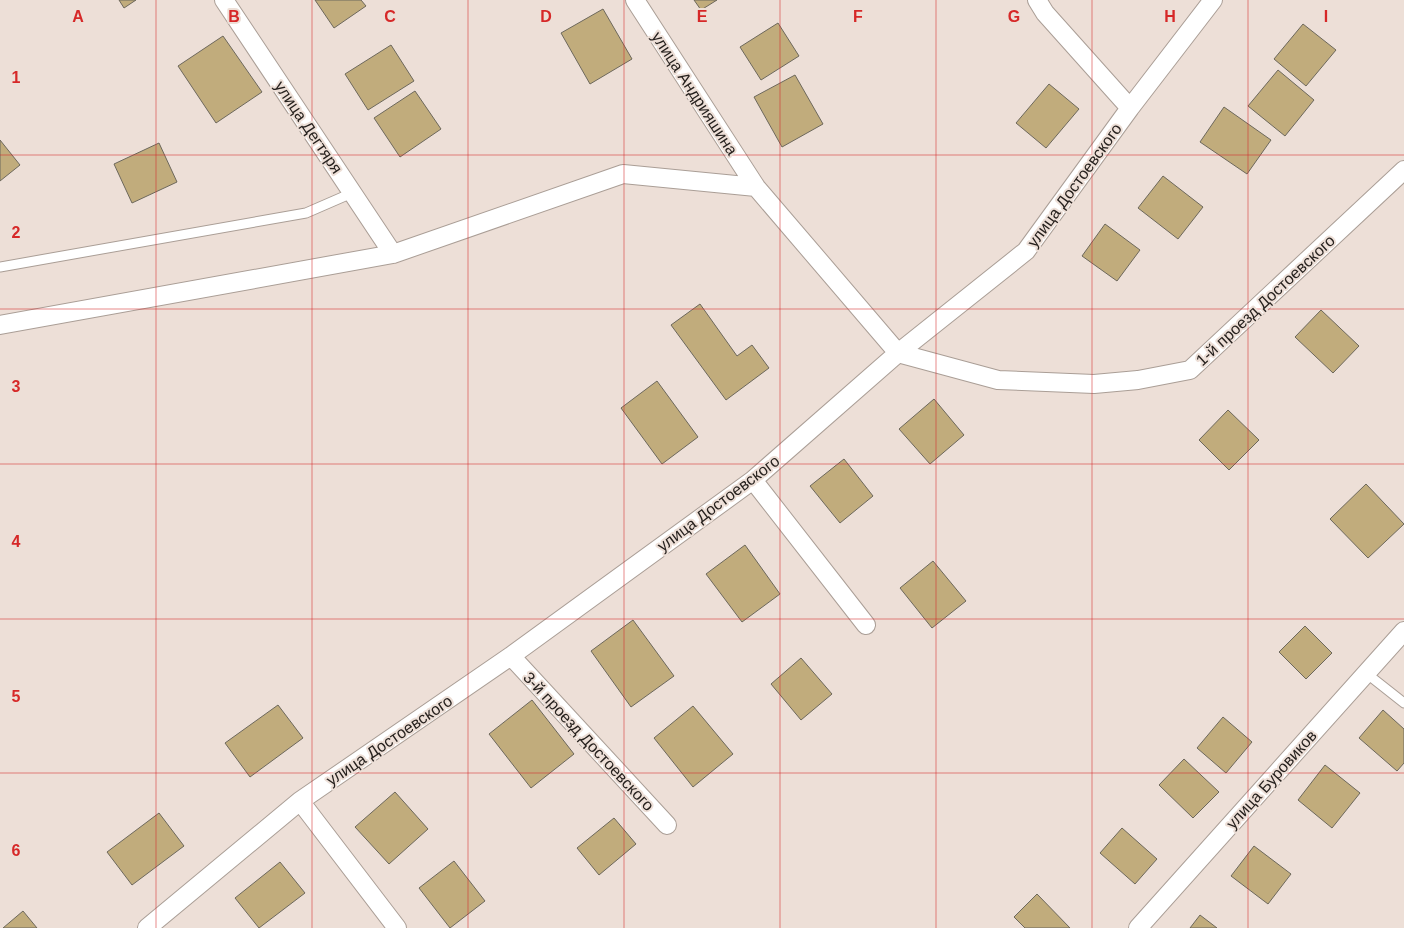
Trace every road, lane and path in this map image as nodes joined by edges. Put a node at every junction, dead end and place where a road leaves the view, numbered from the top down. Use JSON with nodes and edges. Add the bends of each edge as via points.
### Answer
{"nodes":[{"id":1,"x":224,"y":0,"type":"edge"},
{"id":2,"x":635,"y":0,"type":"edge"},
{"id":3,"x":1037,"y":0,"type":"edge"},
{"id":4,"x":1198,"y":0,"type":"edge"},
{"id":5,"x":1213,"y":0,"type":"edge"},
{"id":6,"x":1130,"y":108,"type":"junction"},
{"id":7,"x":1404,"y":170,"type":"edge"},
{"id":8,"x":756,"y":187,"type":"junction"},
{"id":9,"x":352,"y":193,"type":"junction"},
{"id":10,"x":393,"y":254,"type":"junction"},
{"id":11,"x":0,"y":267,"type":"edge"},
{"id":12,"x":0,"y":324,"type":"edge"},
{"id":13,"x":898,"y":353,"type":"junction"},
{"id":14,"x":753,"y":480,"type":"junction"},
{"id":15,"x":866,"y":625,"type":"dead end"},
{"id":16,"x":1404,"y":631,"type":"edge"},
{"id":17,"x":511,"y":656,"type":"junction"},
{"id":18,"x":1366,"y":673,"type":"junction"},
{"id":19,"x":1404,"y":703,"type":"edge"},
{"id":20,"x":300,"y":801,"type":"junction"},
{"id":21,"x":667,"y":825,"type":"dead end"},
{"id":22,"x":147,"y":928,"type":"edge"},
{"id":23,"x":397,"y":928,"type":"edge"},
{"id":24,"x":1138,"y":928,"type":"edge"}],
"edges":[{"from":1,"to":9,"type":"street","name":"улица Дегтяря"},
{"from":2,"to":8,"type":"street","name":"улица Андрияшина"},
{"from":3,"to":6,"type":"street"},
{"from":4,"to":6,"type":"street"},
{"from":5,"to":6,"type":"street","name":"улица Достоевского"},
{"from":6,"to":13,"type":"street","name":"улица Достоевского","via":[[1026,251]]},
{"from":7,"to":13,"type":"street","name":"1-й проезд Достоевского","via":[[1190,370],[1094,384],[998,380]]},
{"from":8,"to":10,"type":"street","via":[[623,174]]},
{"from":8,"to":13,"type":"street","name":"улица Андрияшина"},
{"from":9,"to":10,"type":"street","name":"улица Дегтяря"},
{"from":9,"to":11,"type":"lane","via":[[306,213]]},
{"from":10,"to":12,"type":"street"},
{"from":13,"to":14,"type":"street","name":"улица Достоевского"},
{"from":14,"to":15,"type":"street"},
{"from":14,"to":17,"type":"street","name":"улица Достоевского"},
{"from":16,"to":18,"type":"street","name":"улица Буровиков"},
{"from":17,"to":20,"type":"street","name":"улица Достоевского"},
{"from":17,"to":21,"type":"street","name":"3-й проезд Достоевского"},
{"from":18,"to":19,"type":"lane"},
{"from":18,"to":24,"type":"street","name":"улица Буровиков"},
{"from":20,"to":22,"type":"street","name":"улица Достоевского"},
{"from":20,"to":23,"type":"street"}]}
